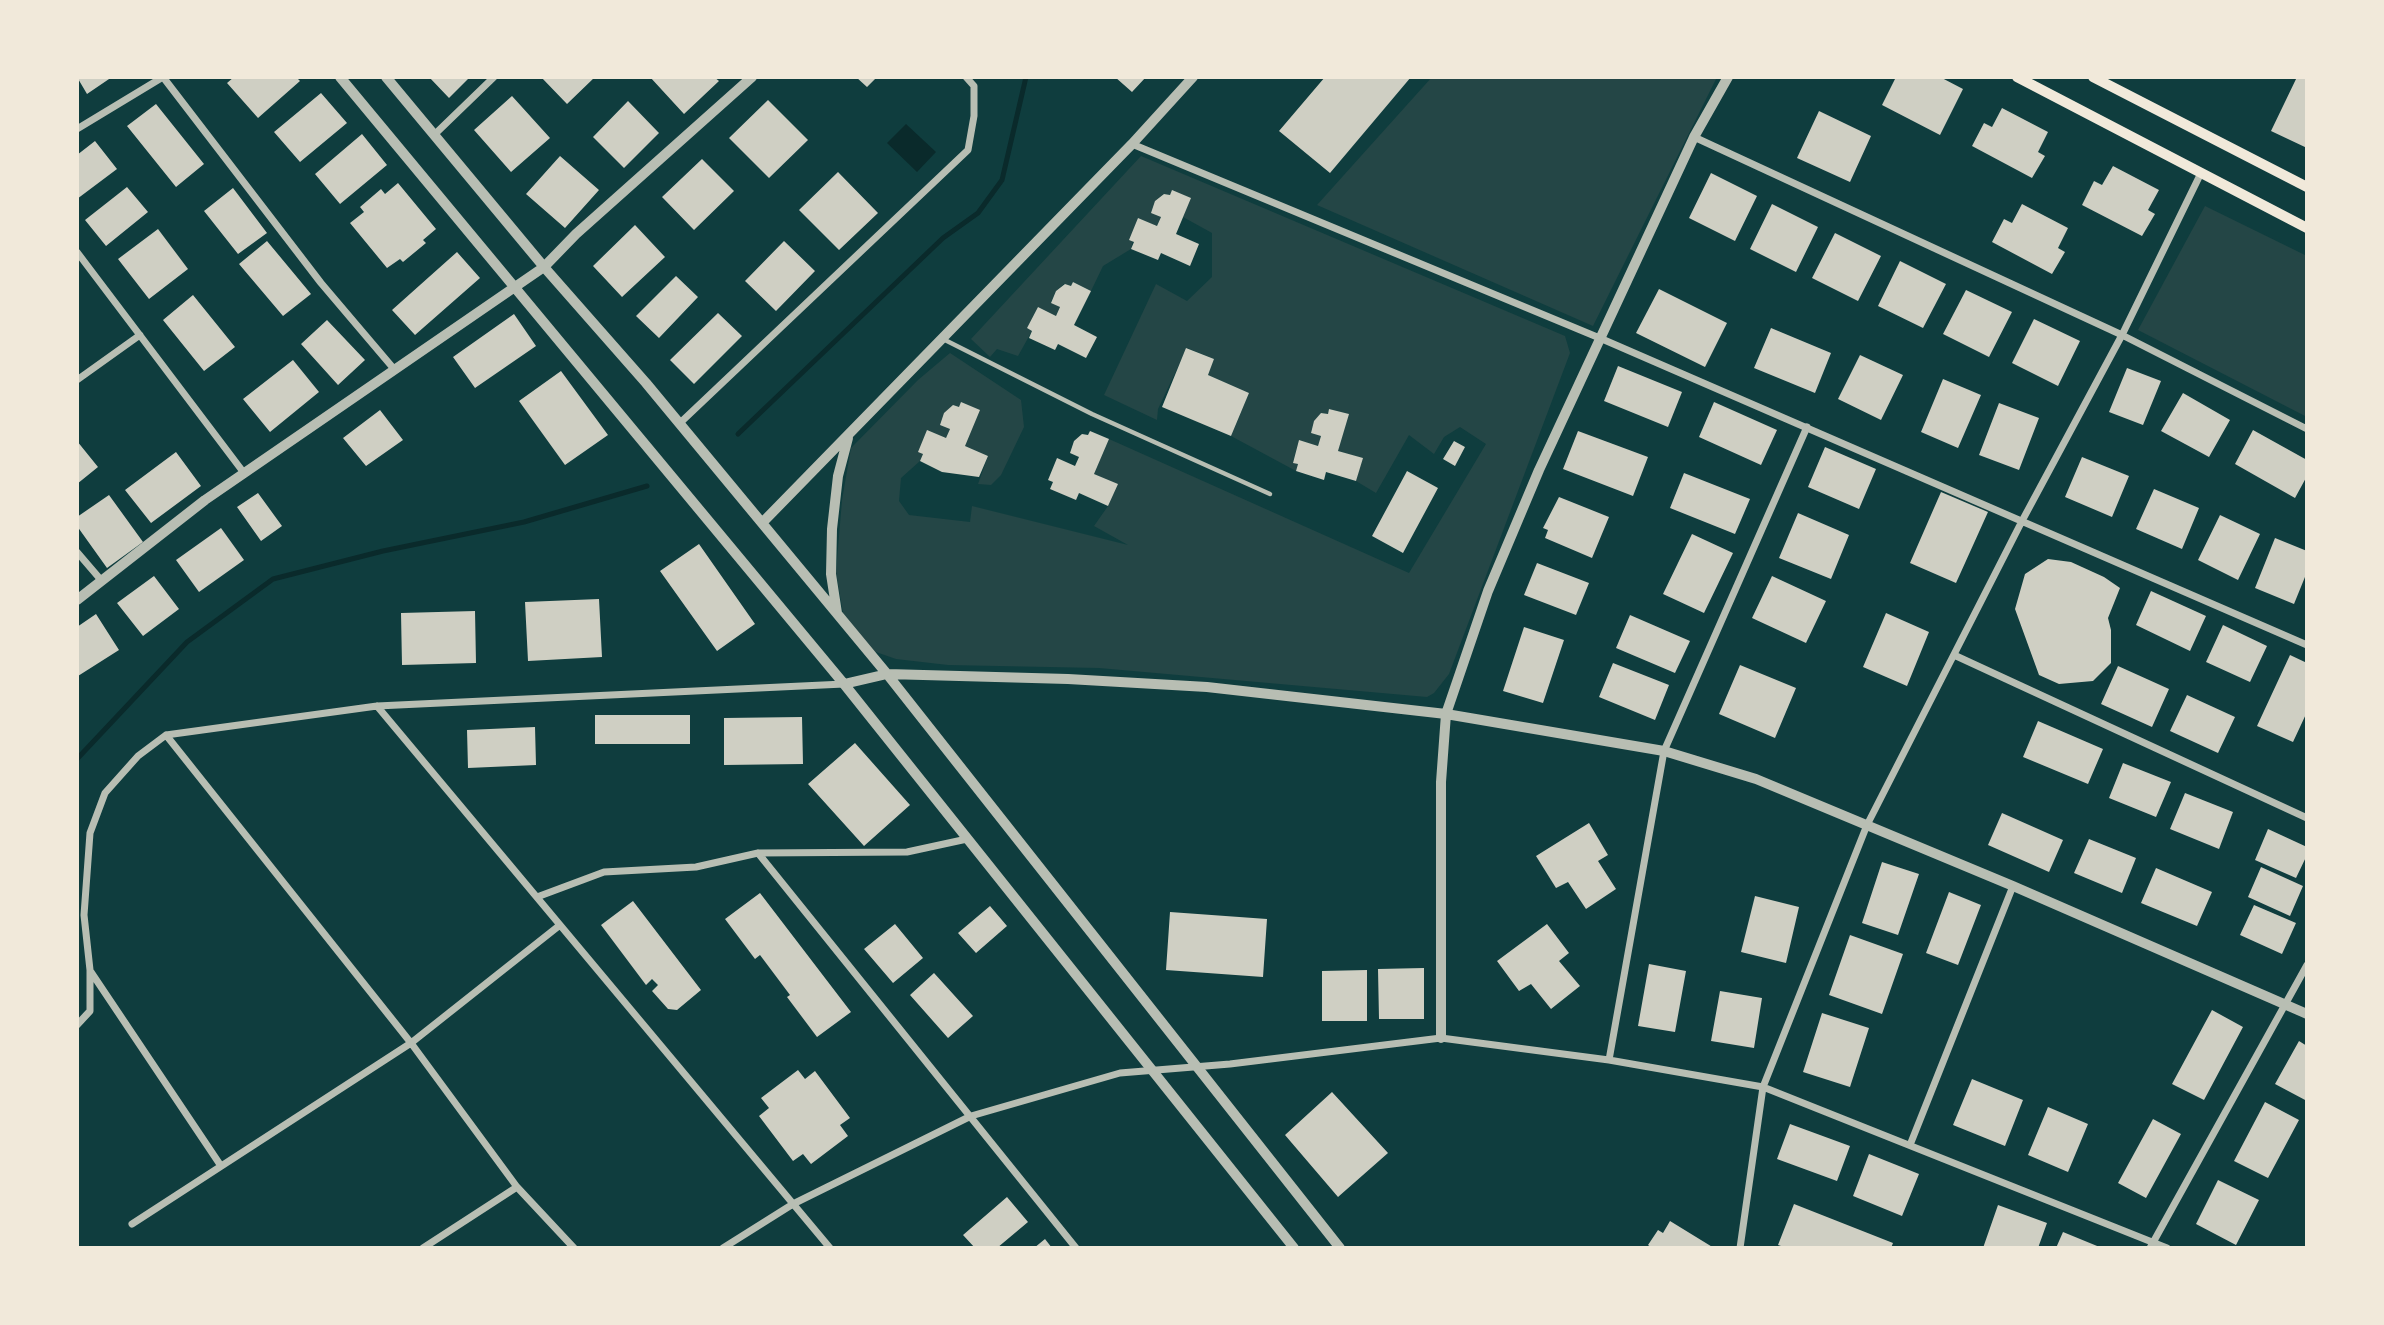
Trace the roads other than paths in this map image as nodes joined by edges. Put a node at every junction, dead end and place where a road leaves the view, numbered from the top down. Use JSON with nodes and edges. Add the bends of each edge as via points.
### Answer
{"nodes":[{"id":1,"x":163,"y":77,"type":"edge"},
{"id":2,"x":340,"y":77,"type":"edge"},
{"id":3,"x":386,"y":77,"type":"edge"},
{"id":4,"x":494,"y":77,"type":"edge"},
{"id":5,"x":735,"y":77,"type":"edge"},
{"id":6,"x":752,"y":77,"type":"edge"},
{"id":7,"x":967,"y":77,"type":"edge"},
{"id":8,"x":1194,"y":77,"type":"edge"},
{"id":9,"x":1728,"y":77,"type":"edge"},
{"id":10,"x":2017,"y":77,"type":"edge"},
{"id":11,"x":2094,"y":77,"type":"edge"},
{"id":12,"x":743,"y":86,"type":"junction"},
{"id":13,"x":77,"y":129,"type":"edge"},
{"id":14,"x":434,"y":135,"type":"junction"},
{"id":15,"x":1694,"y":137,"type":"junction"},
{"id":16,"x":1132,"y":144,"type":"junction"},
{"id":17,"x":2201,"y":173,"type":"junction"},
{"id":18,"x":2307,"y":187,"type":"edge"},
{"id":19,"x":2307,"y":228,"type":"edge"},
{"id":20,"x":77,"y":252,"type":"edge"},
{"id":21,"x":544,"y":267,"type":"junction"},
{"id":22,"x":514,"y":287,"type":"junction"},
{"id":23,"x":140,"y":335,"type":"junction"},
{"id":24,"x":2122,"y":335,"type":"junction"},
{"id":25,"x":942,"y":339,"type":"junction"},
{"id":26,"x":1602,"y":339,"type":"junction"},
{"id":27,"x":394,"y":369,"type":"junction"},
{"id":28,"x":77,"y":380,"type":"edge"},
{"id":29,"x":680,"y":423,"type":"junction"},
{"id":30,"x":1807,"y":427,"type":"junction"},
{"id":31,"x":2307,"y":429,"type":"edge"},
{"id":32,"x":849,"y":435,"type":"junction"},
{"id":33,"x":244,"y":473,"type":"junction"},
{"id":34,"x":1270,"y":494,"type":"dead end"},
{"id":35,"x":2022,"y":521,"type":"junction"},
{"id":36,"x":762,"y":523,"type":"junction"},
{"id":37,"x":77,"y":552,"type":"edge"},
{"id":38,"x":101,"y":580,"type":"junction"},
{"id":39,"x":77,"y":600,"type":"edge"},
{"id":40,"x":838,"y":614,"type":"junction"},
{"id":41,"x":2307,"y":645,"type":"edge"},
{"id":42,"x":1954,"y":654,"type":"junction"},
{"id":43,"x":887,"y":674,"type":"junction"},
{"id":44,"x":844,"y":684,"type":"junction"},
{"id":45,"x":376,"y":706,"type":"junction"},
{"id":46,"x":1446,"y":714,"type":"junction"},
{"id":47,"x":166,"y":735,"type":"junction"},
{"id":48,"x":1664,"y":751,"type":"junction"},
{"id":49,"x":2307,"y":818,"type":"edge"},
{"id":50,"x":1867,"y":825,"type":"junction"},
{"id":51,"x":967,"y":839,"type":"junction"},
{"id":52,"x":758,"y":853,"type":"junction"},
{"id":53,"x":2013,"y":886,"type":"junction"},
{"id":54,"x":537,"y":897,"type":"junction"},
{"id":55,"x":559,"y":925,"type":"junction"},
{"id":56,"x":2307,"y":965,"type":"edge"},
{"id":57,"x":90,"y":970,"type":"junction"},
{"id":58,"x":2286,"y":1004,"type":"junction"},
{"id":59,"x":2307,"y":1014,"type":"edge"},
{"id":60,"x":77,"y":1026,"type":"edge"},
{"id":61,"x":1441,"y":1038,"type":"junction"},
{"id":62,"x":411,"y":1043,"type":"junction"},
{"id":63,"x":1609,"y":1060,"type":"junction"},
{"id":64,"x":1195,"y":1065,"type":"junction"},
{"id":65,"x":1150,"y":1069,"type":"junction"},
{"id":66,"x":1763,"y":1087,"type":"junction"},
{"id":67,"x":971,"y":1116,"type":"junction"},
{"id":68,"x":1910,"y":1145,"type":"junction"},
{"id":69,"x":221,"y":1166,"type":"junction"},
{"id":70,"x":517,"y":1187,"type":"junction"},
{"id":71,"x":793,"y":1204,"type":"junction"},
{"id":72,"x":132,"y":1224,"type":"dead end"},
{"id":73,"x":2152,"y":1245,"type":"edge"},
{"id":74,"x":423,"y":1248,"type":"edge"},
{"id":75,"x":574,"y":1248,"type":"edge"},
{"id":76,"x":723,"y":1248,"type":"edge"},
{"id":77,"x":830,"y":1248,"type":"edge"},
{"id":78,"x":1076,"y":1248,"type":"edge"},
{"id":79,"x":1294,"y":1248,"type":"edge"},
{"id":80,"x":1340,"y":1248,"type":"edge"},
{"id":81,"x":1740,"y":1248,"type":"edge"},
{"id":82,"x":2167,"y":1248,"type":"edge"}],
"edges":[{"from":1,"to":13,"type":"street"},
{"from":1,"to":27,"type":"street","via":[[321,283]]},
{"from":2,"to":22,"type":"street"},
{"from":3,"to":14,"type":"street"},
{"from":4,"to":14,"type":"street"},
{"from":5,"to":12,"type":"street"},
{"from":6,"to":12,"type":"street"},
{"from":7,"to":29,"type":"street","via":[[974,86],[968,150]]},
{"from":8,"to":16,"type":"street"},
{"from":9,"to":15,"type":"street"},
{"from":10,"to":17,"type":"main road"},
{"from":11,"to":18,"type":"main road"},
{"from":12,"to":21,"type":"street"},
{"from":14,"to":21,"type":"street"},
{"from":15,"to":24,"type":"street"},
{"from":15,"to":26,"type":"street"},
{"from":16,"to":25,"type":"street"},
{"from":16,"to":26,"type":"street"},
{"from":17,"to":19,"type":"main road"},
{"from":17,"to":24,"type":"street"},
{"from":20,"to":23,"type":"street"},
{"from":21,"to":22,"type":"street"},
{"from":21,"to":29,"type":"street"},
{"from":22,"to":27,"type":"street"},
{"from":22,"to":44,"type":"street"},
{"from":23,"to":28,"type":"street"},
{"from":23,"to":33,"type":"street"},
{"from":24,"to":31,"type":"street"},
{"from":24,"to":35,"type":"street"},
{"from":25,"to":32,"type":"street"},
{"from":25,"to":34,"type":"lane","via":[[1092,414]]},
{"from":26,"to":30,"type":"street"},
{"from":26,"to":46,"type":"street","via":[[1488,591]]},
{"from":27,"to":33,"type":"street"},
{"from":29,"to":36,"type":"street"},
{"from":30,"to":35,"type":"street"},
{"from":30,"to":48,"type":"street"},
{"from":32,"to":36,"type":"street"},
{"from":32,"to":40,"type":"street","via":[[838,476],[832,529],[831,574]]},
{"from":33,"to":38,"type":"street"},
{"from":35,"to":41,"type":"street"},
{"from":35,"to":42,"type":"street"},
{"from":36,"to":40,"type":"street"},
{"from":37,"to":38,"type":"street"},
{"from":38,"to":39,"type":"street"},
{"from":40,"to":43,"type":"street"},
{"from":42,"to":49,"type":"street"},
{"from":42,"to":50,"type":"street"},
{"from":43,"to":44,"type":"street"},
{"from":43,"to":46,"type":"street","via":[[1207,687]]},
{"from":43,"to":64,"type":"street"},
{"from":44,"to":45,"type":"street"},
{"from":44,"to":51,"type":"street"},
{"from":45,"to":47,"type":"street"},
{"from":45,"to":54,"type":"street"},
{"from":46,"to":48,"type":"street"},
{"from":46,"to":61,"type":"street","via":[[1441,782]]},
{"from":47,"to":57,"type":"street","via":[[138,756],[105,793],[90,833],[85,915]]},
{"from":47,"to":62,"type":"street"},
{"from":48,"to":50,"type":"street","via":[[1756,779]]},
{"from":48,"to":63,"type":"street"},
{"from":50,"to":53,"type":"street"},
{"from":50,"to":66,"type":"street"},
{"from":51,"to":52,"type":"street","via":[[907,852]]},
{"from":51,"to":65,"type":"street"},
{"from":52,"to":54,"type":"street","via":[[696,867],[604,872]]},
{"from":52,"to":67,"type":"street"},
{"from":53,"to":58,"type":"street"},
{"from":53,"to":68,"type":"street"},
{"from":54,"to":55,"type":"street"},
{"from":55,"to":62,"type":"street"},
{"from":55,"to":71,"type":"street"},
{"from":56,"to":58,"type":"street"},
{"from":57,"to":60,"type":"street","via":[[90,1011]]},
{"from":57,"to":69,"type":"street"},
{"from":58,"to":59,"type":"street"},
{"from":58,"to":73,"type":"street"},
{"from":61,"to":63,"type":"street"},
{"from":61,"to":64,"type":"street"},
{"from":62,"to":69,"type":"street"},
{"from":62,"to":70,"type":"street"},
{"from":63,"to":66,"type":"street"},
{"from":64,"to":65,"type":"street"},
{"from":64,"to":80,"type":"street"},
{"from":65,"to":67,"type":"street","via":[[1120,1073]]},
{"from":65,"to":79,"type":"street"},
{"from":66,"to":68,"type":"street"},
{"from":66,"to":81,"type":"street"},
{"from":67,"to":71,"type":"street"},
{"from":67,"to":78,"type":"street"},
{"from":68,"to":73,"type":"street"},
{"from":69,"to":72,"type":"street"},
{"from":70,"to":74,"type":"street"},
{"from":70,"to":75,"type":"street"},
{"from":71,"to":76,"type":"street"},
{"from":71,"to":77,"type":"street"},
{"from":73,"to":82,"type":"street"}]}
